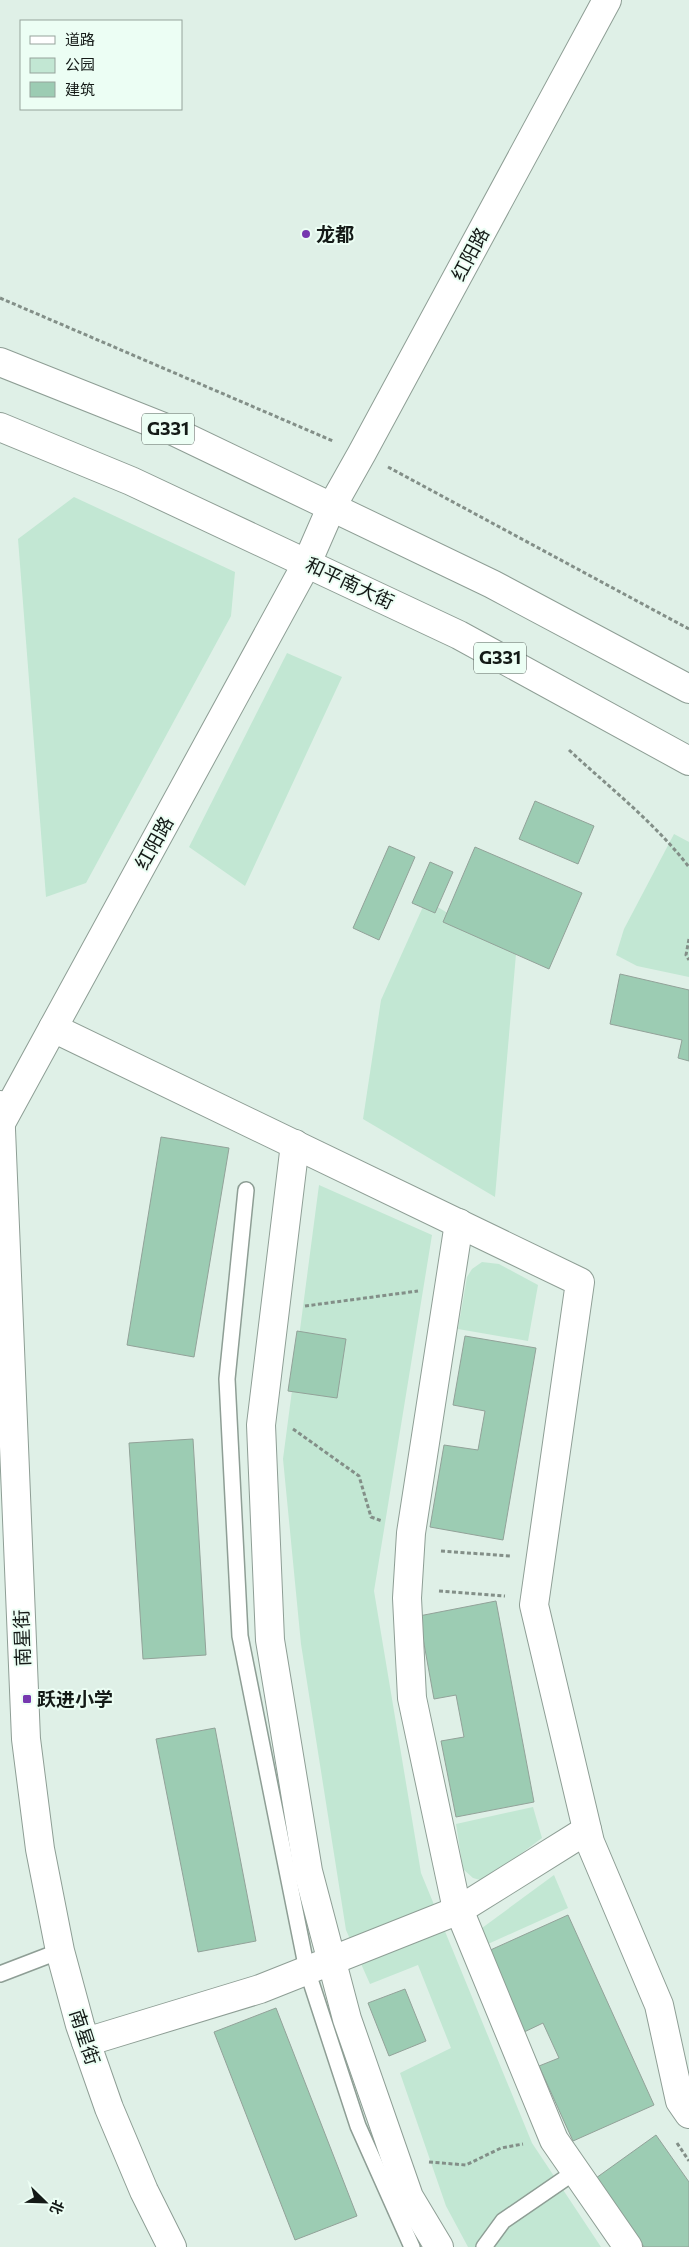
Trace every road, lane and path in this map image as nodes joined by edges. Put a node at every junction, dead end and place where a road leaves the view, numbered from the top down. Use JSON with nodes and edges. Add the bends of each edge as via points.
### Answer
{"nodes":[{"id":1,"x":607,"y":0,"type":"edge"},
{"id":2,"x":0,"y":362,"type":"edge"},
{"id":3,"x":0,"y":427,"type":"edge"},
{"id":4,"x":331,"y":508,"type":"junction"},
{"id":5,"x":307,"y":563,"type":"junction"},
{"id":6,"x":689,"y":689,"type":"edge"},
{"id":7,"x":568,"y":750,"type":"dead end"},
{"id":8,"x":689,"y":761,"type":"edge"},
{"id":9,"x":689,"y":868,"type":"edge"},
{"id":10,"x":689,"y":939,"type":"edge"},
{"id":11,"x":689,"y":960,"type":"edge"},
{"id":12,"x":53,"y":1028,"type":"junction"},
{"id":13,"x":0,"y":1096,"type":"edge"},
{"id":14,"x":1,"y":1123,"type":"junction"},
{"id":15,"x":295,"y":1144,"type":"junction"},
{"id":16,"x":246,"y":1190,"type":"dead end"},
{"id":17,"x":459,"y":1223,"type":"junction"},
{"id":18,"x":451,"y":1287,"type":"junction"},
{"id":19,"x":275,"y":1310,"type":"junction"},
{"id":20,"x":263,"y":1404,"type":"junction"},
{"id":21,"x":411,"y":1541,"type":"junction"},
{"id":22,"x":519,"y":1557,"type":"dead end"},
{"id":23,"x":407,"y":1588,"type":"junction"},
{"id":24,"x":513,"y":1597,"type":"dead end"},
{"id":25,"x":587,"y":1830,"type":"junction"},
{"id":26,"x":459,"y":1910,"type":"junction"},
{"id":27,"x":60,"y":1951,"type":"junction"},
{"id":28,"x":319,"y":1966,"type":"junction"},
{"id":29,"x":0,"y":1974,"type":"edge"},
{"id":30,"x":678,"y":2041,"type":"edge"},
{"id":31,"x":86,"y":2042,"type":"junction"},
{"id":32,"x":689,"y":2114,"type":"edge"},
{"id":33,"x":554,"y":2140,"type":"junction"},
{"id":34,"x":396,"y":2159,"type":"junction"},
{"id":35,"x":576,"y":2171,"type":"junction"},
{"id":36,"x":172,"y":2247,"type":"edge"},
{"id":37,"x":412,"y":2247,"type":"edge"},
{"id":38,"x":439,"y":2247,"type":"edge"},
{"id":39,"x":484,"y":2247,"type":"edge"},
{"id":40,"x":628,"y":2247,"type":"edge"}],
"edges":[{"from":1,"to":4,"type":"main road","name":"红阳路"},
{"from":2,"to":4,"type":"main road","number":"G331","via":[[171,430]]},
{"from":3,"to":5,"type":"main road","name":"和平南大街","number":"G331","via":[[131,480]]},
{"from":4,"to":5,"type":"main road","name":"红阳路"},
{"from":4,"to":6,"type":"main road","number":"G331","via":[[492,584]]},
{"from":5,"to":8,"type":"main road","name":"和平南大街","number":"G331","via":[[459,635]]},
{"from":5,"to":12,"type":"main road","name":"红阳路"},
{"from":7,"to":9,"type":"path","via":[[674,848]]},
{"from":10,"to":11,"type":"path","via":[[686,955]]},
{"from":12,"to":14,"type":"main road","name":"红阳路"},
{"from":12,"to":15,"type":"main road"},
{"from":13,"to":14,"type":"main road","name":"南星街"},
{"from":14,"to":27,"type":"main road","name":"南星街","via":[[26,1739],[40,1849]]},
{"from":15,"to":17,"type":"main road"},
{"from":15,"to":19,"type":"main road"},
{"from":16,"to":28,"type":"lane","via":[[227,1379],[240,1636]]},
{"from":17,"to":18,"type":"main road"},
{"from":17,"to":25,"type":"main road","via":[[580,1282],[534,1605]]},
{"from":18,"to":19,"type":"path"},
{"from":18,"to":21,"type":"main road"},
{"from":19,"to":20,"type":"main road"},
{"from":20,"to":21,"type":"path","via":[[359,1476],[371,1517]]},
{"from":20,"to":28,"type":"main road","via":[[260,1425],[270,1640],[308,1871]]},
{"from":21,"to":22,"type":"path"},
{"from":21,"to":23,"type":"main road"},
{"from":23,"to":24,"type":"path"},
{"from":23,"to":26,"type":"main road","via":[[412,1698]]},
{"from":25,"to":26,"type":"main road"},
{"from":25,"to":30,"type":"main road","via":[[659,2005]]},
{"from":26,"to":28,"type":"main road"},
{"from":26,"to":33,"type":"main road"},
{"from":27,"to":29,"type":"lane"},
{"from":27,"to":31,"type":"main road","name":"南星街"},
{"from":28,"to":31,"type":"main road","via":[[260,1989]]},
{"from":28,"to":34,"type":"main road","via":[[347,2019]]},
{"from":28,"to":37,"type":"lane","via":[[358,2126]]},
{"from":30,"to":32,"type":"main road","via":[[680,2101]]},
{"from":31,"to":36,"type":"main road","name":"南星街","via":[[109,2108]]},
{"from":33,"to":34,"type":"path","via":[[501,2148],[466,2165]]},
{"from":33,"to":35,"type":"main road"},
{"from":34,"to":38,"type":"main road","via":[[409,2197]]},
{"from":35,"to":39,"type":"lane","via":[[503,2221]]},
{"from":35,"to":40,"type":"main road"}]}
